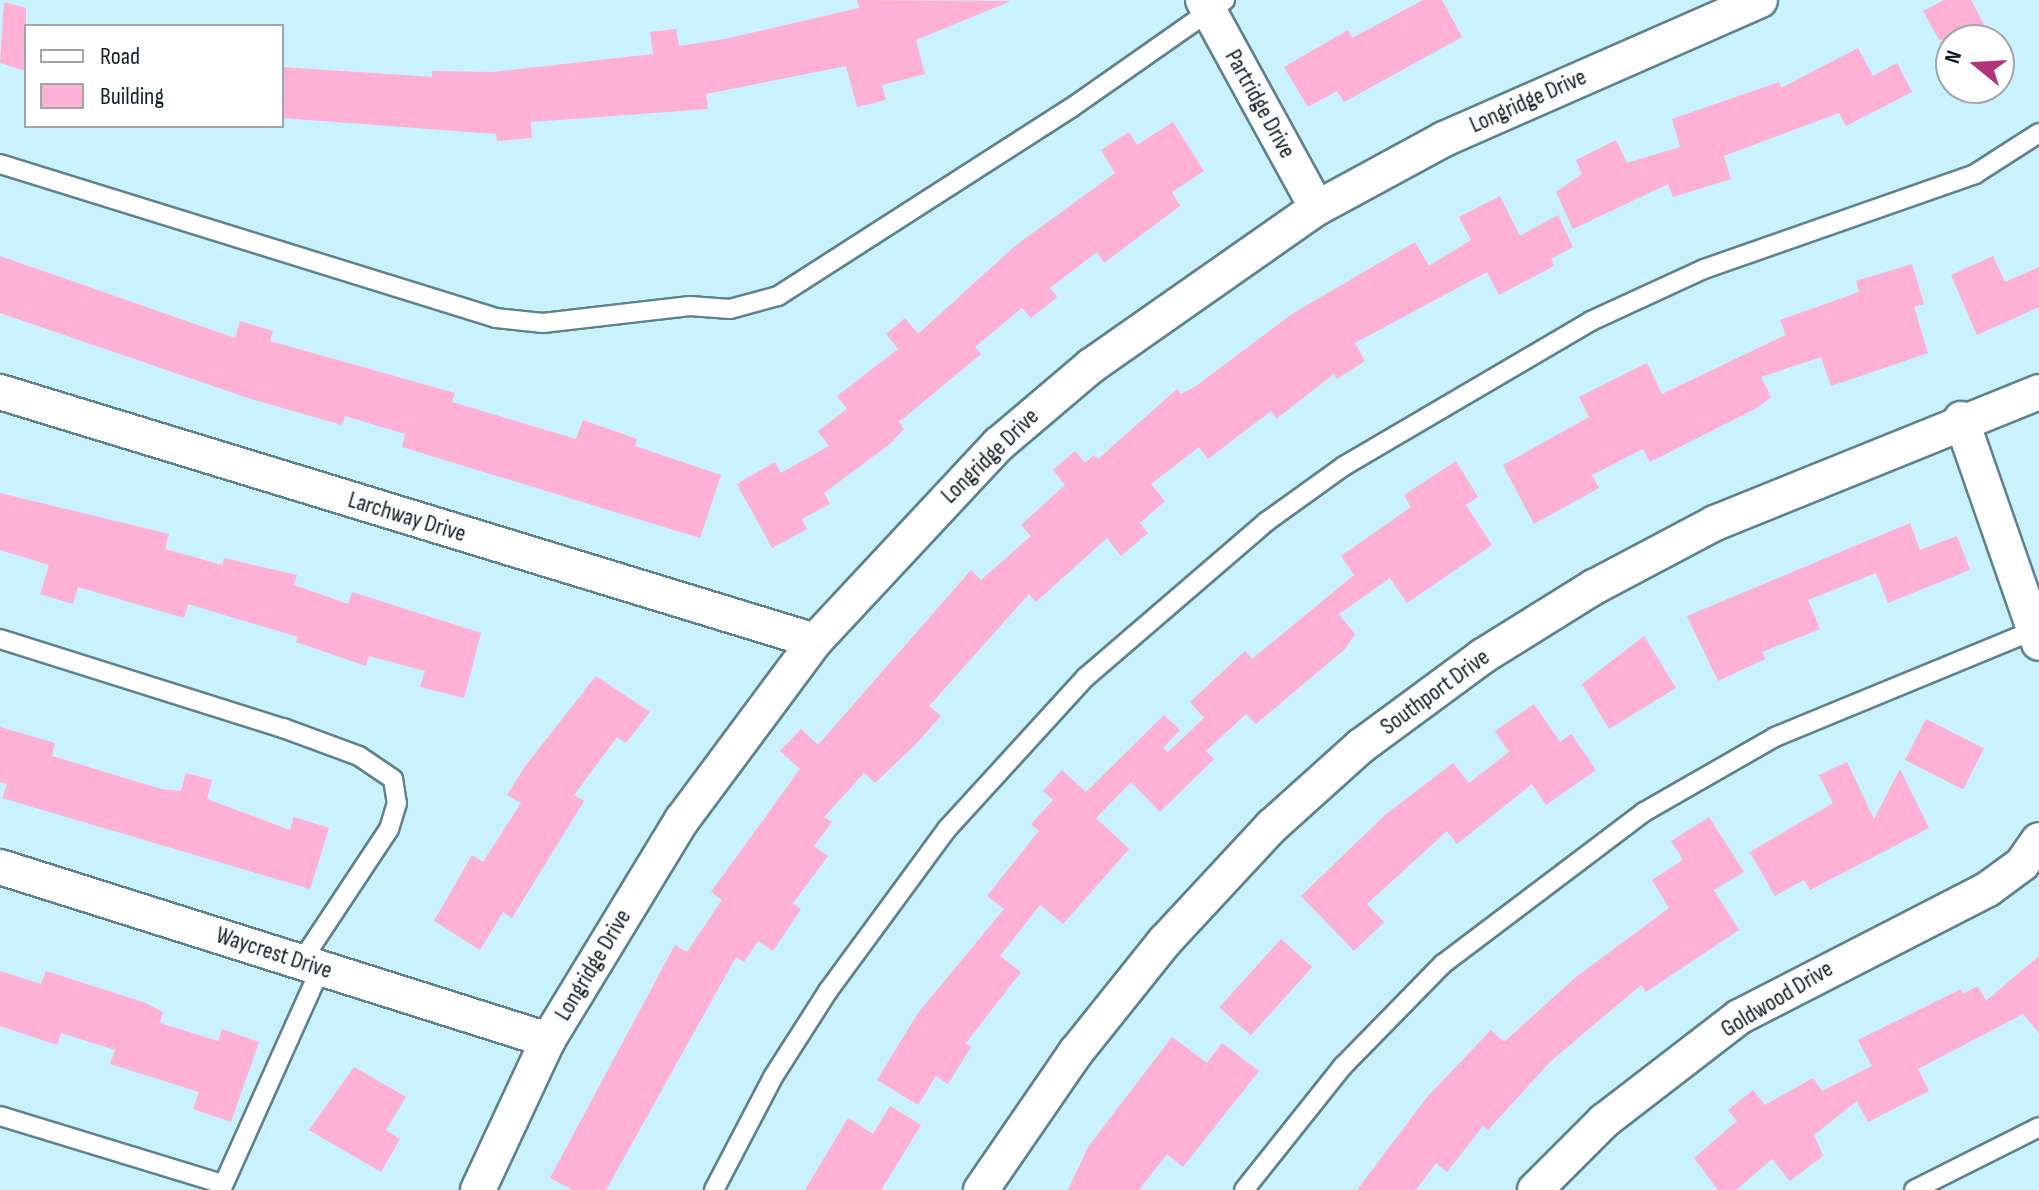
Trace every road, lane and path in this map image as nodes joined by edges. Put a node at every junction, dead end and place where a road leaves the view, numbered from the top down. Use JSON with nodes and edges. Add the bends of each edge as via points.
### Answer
{"nodes":[{"id":1,"x":1760,"y":0,"type":"edge"},
{"id":2,"x":1213,"y":5,"type":"edge"},
{"id":3,"x":2039,"y":133,"type":"edge"},
{"id":4,"x":0,"y":164,"type":"edge"},
{"id":5,"x":1317,"y":208,"type":"junction"},
{"id":6,"x":0,"y":392,"type":"edge"},
{"id":7,"x":2039,"y":392,"type":"edge"},
{"id":8,"x":1961,"y":419,"type":"junction"},
{"id":9,"x":2034,"y":618,"type":"edge"},
{"id":10,"x":0,"y":639,"type":"edge"},
{"id":11,"x":815,"y":641,"type":"junction"},
{"id":12,"x":2039,"y":840,"type":"edge"},
{"id":13,"x":0,"y":867,"type":"edge"},
{"id":14,"x":311,"y":965,"type":"junction"},
{"id":15,"x":548,"y":1040,"type":"junction"},
{"id":16,"x":0,"y":1116,"type":"edge"},
{"id":17,"x":2039,"y":1127,"type":"edge"},
{"id":18,"x":222,"y":1187,"type":"edge"},
{"id":19,"x":478,"y":1190,"type":"edge"},
{"id":20,"x":714,"y":1190,"type":"edge"},
{"id":21,"x":981,"y":1190,"type":"edge"},
{"id":22,"x":1244,"y":1190,"type":"edge"},
{"id":23,"x":1535,"y":1190,"type":"edge"},
{"id":24,"x":1914,"y":1190,"type":"edge"}],
"edges":[{"from":1,"to":5,"type":"street","name":"Longridge Drive","via":[[1444,139]]},
{"from":2,"to":4,"type":"lane","via":[[778,296],[730,309],[690,306],[543,323],[496,318]]},
{"from":2,"to":5,"type":"street","name":"Partridge Drive"},
{"from":3,"to":20,"type":"lane","via":[[1975,174],[1704,269],[1591,321],[1344,466],[1266,522],[1086,677],[947,829],[812,1015]]},
{"from":5,"to":11,"type":"street","name":"Longridge Drive","via":[[1042,406],[903,540]]},
{"from":6,"to":11,"type":"street","name":"Larchway Drive"},
{"from":7,"to":8,"type":"street","name":"Southport Drive"},
{"from":8,"to":9,"type":"street"},
{"from":8,"to":21,"type":"street","name":"Southport Drive","via":[[1715,523],[1594,587],[1483,656],[1361,746],[1272,826],[1165,941],[1076,1052]]},
{"from":9,"to":22,"type":"lane","via":[[1775,737],[1644,812],[1443,964],[1343,1066]]},
{"from":10,"to":14,"type":"lane","via":[[283,728],[359,756],[393,779],[397,803],[389,829]]},
{"from":11,"to":15,"type":"street","name":"Longridge Drive","via":[[682,820]]},
{"from":12,"to":23,"type":"street","name":"Goldwood Drive","via":[[2022,864],[1988,889],[1739,1017],[1604,1121]]},
{"from":13,"to":14,"type":"street","name":"Waycrest Drive"},
{"from":14,"to":15,"type":"street","name":"Waycrest Drive"},
{"from":14,"to":18,"type":"lane"},
{"from":15,"to":19,"type":"street","name":"Longridge Drive"},
{"from":16,"to":18,"type":"lane"},
{"from":17,"to":24,"type":"lane"}]}
